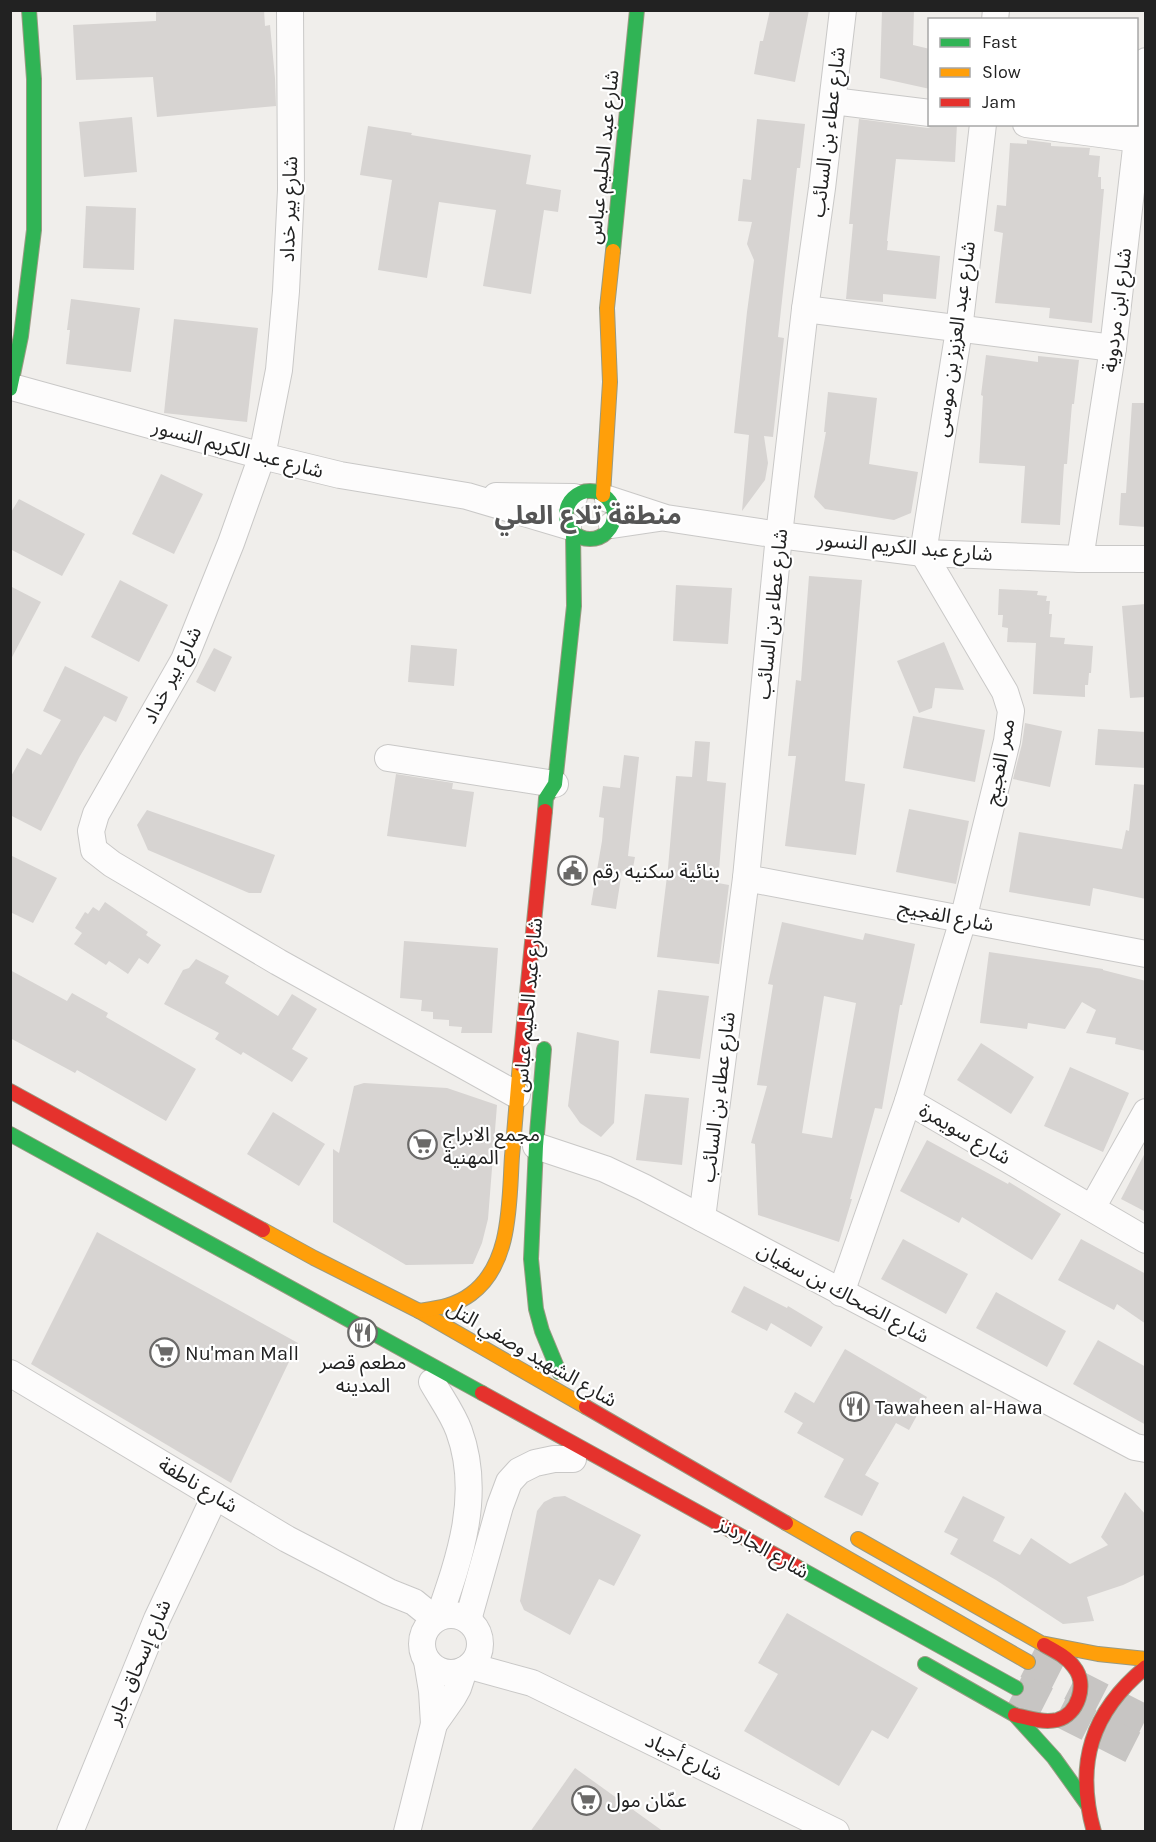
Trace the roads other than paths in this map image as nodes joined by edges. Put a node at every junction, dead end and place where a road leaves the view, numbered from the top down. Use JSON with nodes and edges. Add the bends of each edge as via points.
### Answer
{"nodes":[{"id":1,"x":29,"y":10,"type":"edge"},
{"id":2,"x":290,"y":10,"type":"edge"},
{"id":3,"x":637,"y":10,"type":"edge"},
{"id":4,"x":843,"y":10,"type":"edge"},
{"id":5,"x":1146,"y":61,"type":"edge"},
{"id":6,"x":833,"y":101,"type":"junction"},
{"id":7,"x":928,"y":112,"type":"edge"},
{"id":8,"x":982,"y":126,"type":"edge"},
{"id":9,"x":1041,"y":126,"type":"edge"},
{"id":10,"x":1137,"y":139,"type":"junction"},
{"id":11,"x":608,"y":308,"type":"junction"},
{"id":12,"x":805,"y":309,"type":"junction"},
{"id":13,"x":959,"y":330,"type":"junction"},
{"id":14,"x":1113,"y":348,"type":"junction"},
{"id":15,"x":596,"y":350,"type":"dead end"},
{"id":16,"x":11,"y":388,"type":"edge"},
{"id":17,"x":262,"y":456,"type":"junction"},
{"id":18,"x":579,"y":490,"type":"junction"},
{"id":19,"x":467,"y":496,"type":"junction"},
{"id":20,"x":605,"y":497,"type":"junction"},
{"id":21,"x":666,"y":518,"type":"junction"},
{"id":22,"x":571,"y":529,"type":"junction"},
{"id":23,"x":607,"y":530,"type":"junction"},
{"id":24,"x":780,"y":535,"type":"junction"},
{"id":25,"x":923,"y":553,"type":"junction"},
{"id":26,"x":594,"y":556,"type":"dead end"},
{"id":27,"x":1080,"y":559,"type":"junction"},
{"id":28,"x":1146,"y":559,"type":"edge"},
{"id":29,"x":586,"y":576,"type":"dead end"},
{"id":30,"x":574,"y":606,"type":"junction"},
{"id":31,"x":388,"y":758,"type":"dead end"},
{"id":32,"x":559,"y":791,"type":"junction"},
{"id":33,"x":746,"y":878,"type":"junction"},
{"id":34,"x":963,"y":920,"type":"junction"},
{"id":35,"x":1146,"y":954,"type":"edge"},
{"id":36,"x":545,"y":1039,"type":"dead end"},
{"id":37,"x":10,"y":1091,"type":"edge"},
{"id":38,"x":517,"y":1095,"type":"junction"},
{"id":39,"x":908,"y":1101,"type":"junction"},
{"id":40,"x":1146,"y":1112,"type":"edge"},
{"id":41,"x":10,"y":1134,"type":"edge"},
{"id":42,"x":536,"y":1146,"type":"junction"},
{"id":43,"x":1092,"y":1208,"type":"junction"},
{"id":44,"x":702,"y":1218,"type":"junction"},
{"id":45,"x":1146,"y":1240,"type":"edge"},
{"id":46,"x":841,"y":1293,"type":"junction"},
{"id":47,"x":419,"y":1311,"type":"junction"},
{"id":48,"x":446,"y":1327,"type":"junction"},
{"id":49,"x":401,"y":1349,"type":"junction"},
{"id":50,"x":521,"y":1354,"type":"dead end"},
{"id":51,"x":540,"y":1363,"type":"dead end"},
{"id":52,"x":10,"y":1373,"type":"edge"},
{"id":53,"x":442,"y":1388,"type":"joint"},
{"id":54,"x":1146,"y":1449,"type":"edge"},
{"id":55,"x":570,"y":1458,"type":"dead end"},
{"id":56,"x":216,"y":1496,"type":"junction"},
{"id":57,"x":844,"y":1531,"type":"dead end"},
{"id":58,"x":473,"y":1628,"type":"junction"},
{"id":59,"x":431,"y":1634,"type":"junction"},
{"id":60,"x":1041,"y":1643,"type":"junction"},
{"id":61,"x":916,"y":1659,"type":"dead end"},
{"id":62,"x":1146,"y":1659,"type":"edge"},
{"id":63,"x":1028,"y":1662,"type":"tunnel mouth"},
{"id":64,"x":1146,"y":1667,"type":"edge"},
{"id":65,"x":467,"y":1668,"type":"junction"},
{"id":66,"x":532,"y":1683,"type":"junction"},
{"id":67,"x":1016,"y":1688,"type":"tunnel mouth"},
{"id":68,"x":1016,"y":1715,"type":"junction"},
{"id":69,"x":434,"y":1724,"type":"junction"},
{"id":70,"x":1087,"y":1804,"type":"junction"},
{"id":71,"x":70,"y":1832,"type":"edge"},
{"id":72,"x":407,"y":1832,"type":"edge"},
{"id":73,"x":836,"y":1832,"type":"edge"},
{"id":74,"x":1094,"y":1832,"type":"edge"}],
"edges":[{"from":1,"to":16,"type":"street","via":[[34,79],[34,230]]},
{"from":2,"to":17,"type":"street","name":"شارع بير خداد","via":[[291,190],[286,291],[279,370]]},
{"from":3,"to":11,"type":"street","name":"شارع عبد الحليم عباس"},
{"from":4,"to":6,"type":"street","name":"شارع عطاء بن السائب"},
{"from":5,"to":10,"type":"street","name":"شارع ابن مردوية"},
{"from":6,"to":7,"type":"street"},
{"from":6,"to":12,"type":"street","name":"شارع عطاء بن السائب"},
{"from":8,"to":13,"type":"street","name":"شارع عبد العزيز بن موسى"},
{"from":9,"to":10,"type":"street"},
{"from":10,"to":14,"type":"street","name":"شارع ابن مردوية"},
{"from":11,"to":15,"type":"street","name":"شارع عبد الحليم عباس"},
{"from":11,"to":20,"type":"street","name":"شارع عبد الحليم عباس","via":[[610,382]]},
{"from":12,"to":13,"type":"street"},
{"from":12,"to":24,"type":"street","name":"شارع عطاء بن السائب"},
{"from":13,"to":14,"type":"street"},
{"from":13,"to":25,"type":"street","name":"شارع عبد العزيز بن موسى"},
{"from":14,"to":27,"type":"street","name":"شارع ابن مردوية"},
{"from":16,"to":17,"type":"street","name":"شارع عبد الكريم النسور"},
{"from":17,"to":19,"type":"street","name":"شارع عبد الكريم النسور","via":[[340,475]]},
{"from":17,"to":38,"type":"street","name":"شارع بير خداد","via":[[184,660],[96,814],[91,831],[94,850],[278,962]]},
{"from":18,"to":19,"type":"street","name":"شارع عبد الكريم النسور"},
{"from":18,"to":20,"type":"street","via":[[596,491]]},
{"from":18,"to":22,"type":"street","via":[[566,510]]},
{"from":19,"to":22,"type":"street","name":"شارع عبد الكريم النسور"},
{"from":20,"to":21,"type":"street","name":"شارع عبد الكريم النسور"},
{"from":20,"to":23,"type":"street","via":[[614,511]]},
{"from":21,"to":23,"type":"street","name":"شارع عبد الكريم النسور"},
{"from":21,"to":24,"type":"street","name":"شارع عبد الكريم النسور"},
{"from":22,"to":23,"type":"street","via":[[587,539]]},
{"from":22,"to":30,"type":"street","name":"شارع عبد الحليم عباس"},
{"from":23,"to":26,"type":"street"},
{"from":24,"to":25,"type":"street","name":"شارع عبد الكريم النسور"},
{"from":24,"to":33,"type":"street","name":"شارع عطاء بن السائب"},
{"from":25,"to":27,"type":"street","name":"شارع عبد الكريم النسور"},
{"from":25,"to":34,"type":"street","name":"ممر الفجيج","via":[[1005,692],[1011,711]]},
{"from":27,"to":28,"type":"street","name":"شارع عبد الكريم النسور"},
{"from":29,"to":30,"type":"street","name":"شارع عبد الحليم عباس"},
{"from":30,"to":32,"type":"street","name":"شارع عبد الحليم عباس"},
{"from":31,"to":32,"type":"street"},
{"from":32,"to":38,"type":"street","name":"شارع عبد الحليم عباس","via":[[546,798]]},
{"from":33,"to":34,"type":"street","name":"شارع الفجيج"},
{"from":33,"to":44,"type":"street","name":"شارع عطاء بن السائب"},
{"from":34,"to":35,"type":"street","name":"شارع الفجيج"},
{"from":34,"to":39,"type":"street","name":"شارع سويمرة"},
{"from":36,"to":42,"type":"street","name":"شارع عبد الحليم عباس"},
{"from":37,"to":47,"type":"street","name":"شارع الشهيد وصفي التل","via":[[314,1258]]},
{"from":38,"to":47,"type":"street","name":"شارع عبد الحليم عباس","via":[[507,1221],[493,1269],[463,1300]]},
{"from":39,"to":43,"type":"street","name":"شارع سويمرة"},
{"from":39,"to":46,"type":"street"},
{"from":40,"to":43,"type":"street"},
{"from":41,"to":49,"type":"street"},
{"from":42,"to":44,"type":"street","name":"شارع الضحاك بن سفيان","via":[[605,1169]]},
{"from":42,"to":51,"type":"street","name":"شارع عبد الحليم عباس","via":[[533,1289],[542,1331],[564,1374]]},
{"from":43,"to":45,"type":"street","name":"شارع سويمرة"},
{"from":44,"to":46,"type":"street","name":"شارع الضحاك بن سفيان"},
{"from":46,"to":54,"type":"street","name":"شارع الضحاك بن سفيان","via":[[1135,1447]]},
{"from":47,"to":48,"type":"street","name":"شارع الشهيد وصفي التل"},
{"from":48,"to":50,"type":"street"},
{"from":48,"to":63,"type":"street","name":"شارع الشهيد وصفي التل"},
{"from":49,"to":53,"type":"street"},
{"from":49,"to":67,"type":"street"},
{"from":52,"to":56,"type":"street","name":"شارع ناطفة"},
{"from":53,"to":59,"type":"street","via":[[467,1461],[468,1507],[459,1560]]},
{"from":55,"to":58,"type":"street","via":[[535,1463],[509,1482]]},
{"from":56,"to":59,"type":"street","name":"شارع ناطفة","via":[[287,1539],[389,1592],[418,1631]]},
{"from":56,"to":71,"type":"street","name":"شارع إسحاق جابر","via":[[157,1619]]},
{"from":57,"to":60,"type":"street"},
{"from":58,"to":59,"type":"street","via":[[454,1615]]},
{"from":58,"to":65,"type":"street","via":[[479,1650]]},
{"from":58,"to":66,"type":"street","name":"شارع أجياد"},
{"from":59,"to":65,"type":"street","via":[[437,1670],[458,1673]]},
{"from":59,"to":69,"type":"street"},
{"from":60,"to":62,"type":"street"},
{"from":60,"to":68,"type":"street","via":[[1076,1669],[1080,1685],[1077,1703],[1069,1714],[1056,1721]]},
{"from":61,"to":68,"type":"street"},
{"from":64,"to":70,"type":"street","via":[[1123,1686],[1100,1721],[1087,1761]]},
{"from":65,"to":66,"type":"street","name":"شارع أجياد"},
{"from":65,"to":69,"type":"street"},
{"from":66,"to":73,"type":"street","name":"شارع أجياد"},
{"from":68,"to":70,"type":"street"},
{"from":69,"to":72,"type":"street"},
{"from":70,"to":74,"type":"street"}]}
